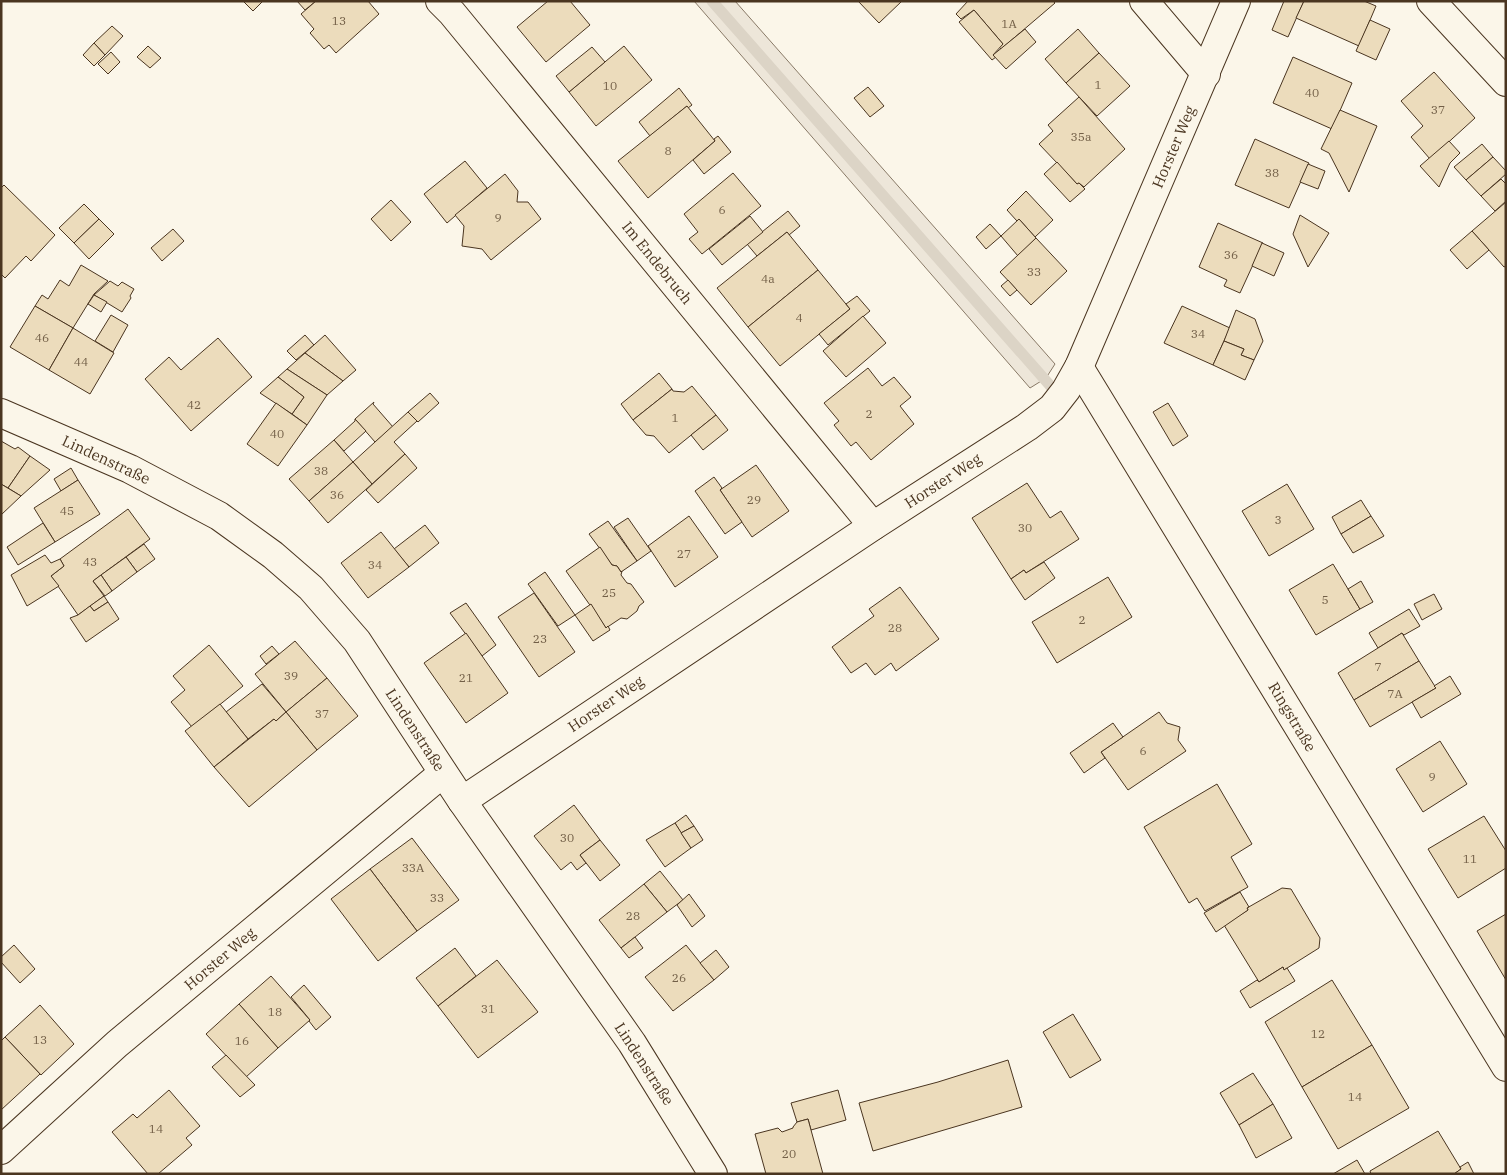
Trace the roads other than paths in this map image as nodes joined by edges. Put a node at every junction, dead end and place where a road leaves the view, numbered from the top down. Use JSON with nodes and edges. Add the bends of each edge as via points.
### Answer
{"nodes":[{"id":1,"x":440,"y":1,"type":"edge"},
{"id":2,"x":1144,"y":1,"type":"edge"},
{"id":3,"x":1236,"y":1,"type":"edge"},
{"id":4,"x":1431,"y":1,"type":"edge"},
{"id":5,"x":1206,"y":74,"type":"junction"},
{"id":6,"x":1506,"y":82,"type":"edge"},
{"id":7,"x":1079,"y":367,"type":"junction"},
{"id":8,"x":1,"y":413,"type":"edge"},
{"id":9,"x":873,"y":526,"type":"junction"},
{"id":10,"x":443,"y":773,"type":"junction"},
{"id":11,"x":462,"y":801,"type":"junction"},
{"id":12,"x":1506,"y":1067,"type":"edge"},
{"id":13,"x":1,"y":1150,"type":"edge"},
{"id":14,"x":713,"y":1174,"type":"edge"}],
"edges":[{"from":1,"to":9,"type":"street","name":"Im Endebruch"},
{"from":2,"to":5,"type":"street"},
{"from":3,"to":5,"type":"street","name":"Horster Weg"},
{"from":4,"to":6,"type":"street"},
{"from":5,"to":7,"type":"street","name":"Horster Weg"},
{"from":7,"to":9,"type":"street","name":"Horster Weg","via":[[1052,408]]},
{"from":7,"to":12,"type":"street","name":"Ringstraße"},
{"from":8,"to":10,"type":"street","name":"Lindenstraße","via":[[130,469],[219,516],[274,556],[311,588],[357,641]]},
{"from":9,"to":11,"type":"street","name":"Horster Weg"},
{"from":10,"to":11,"type":"street","name":"Lindenstraße"},
{"from":10,"to":13,"type":"street","name":"Horster Weg","via":[[117,1044]]},
{"from":11,"to":14,"type":"street","name":"Lindenstraße","via":[[632,1043]]}]}
